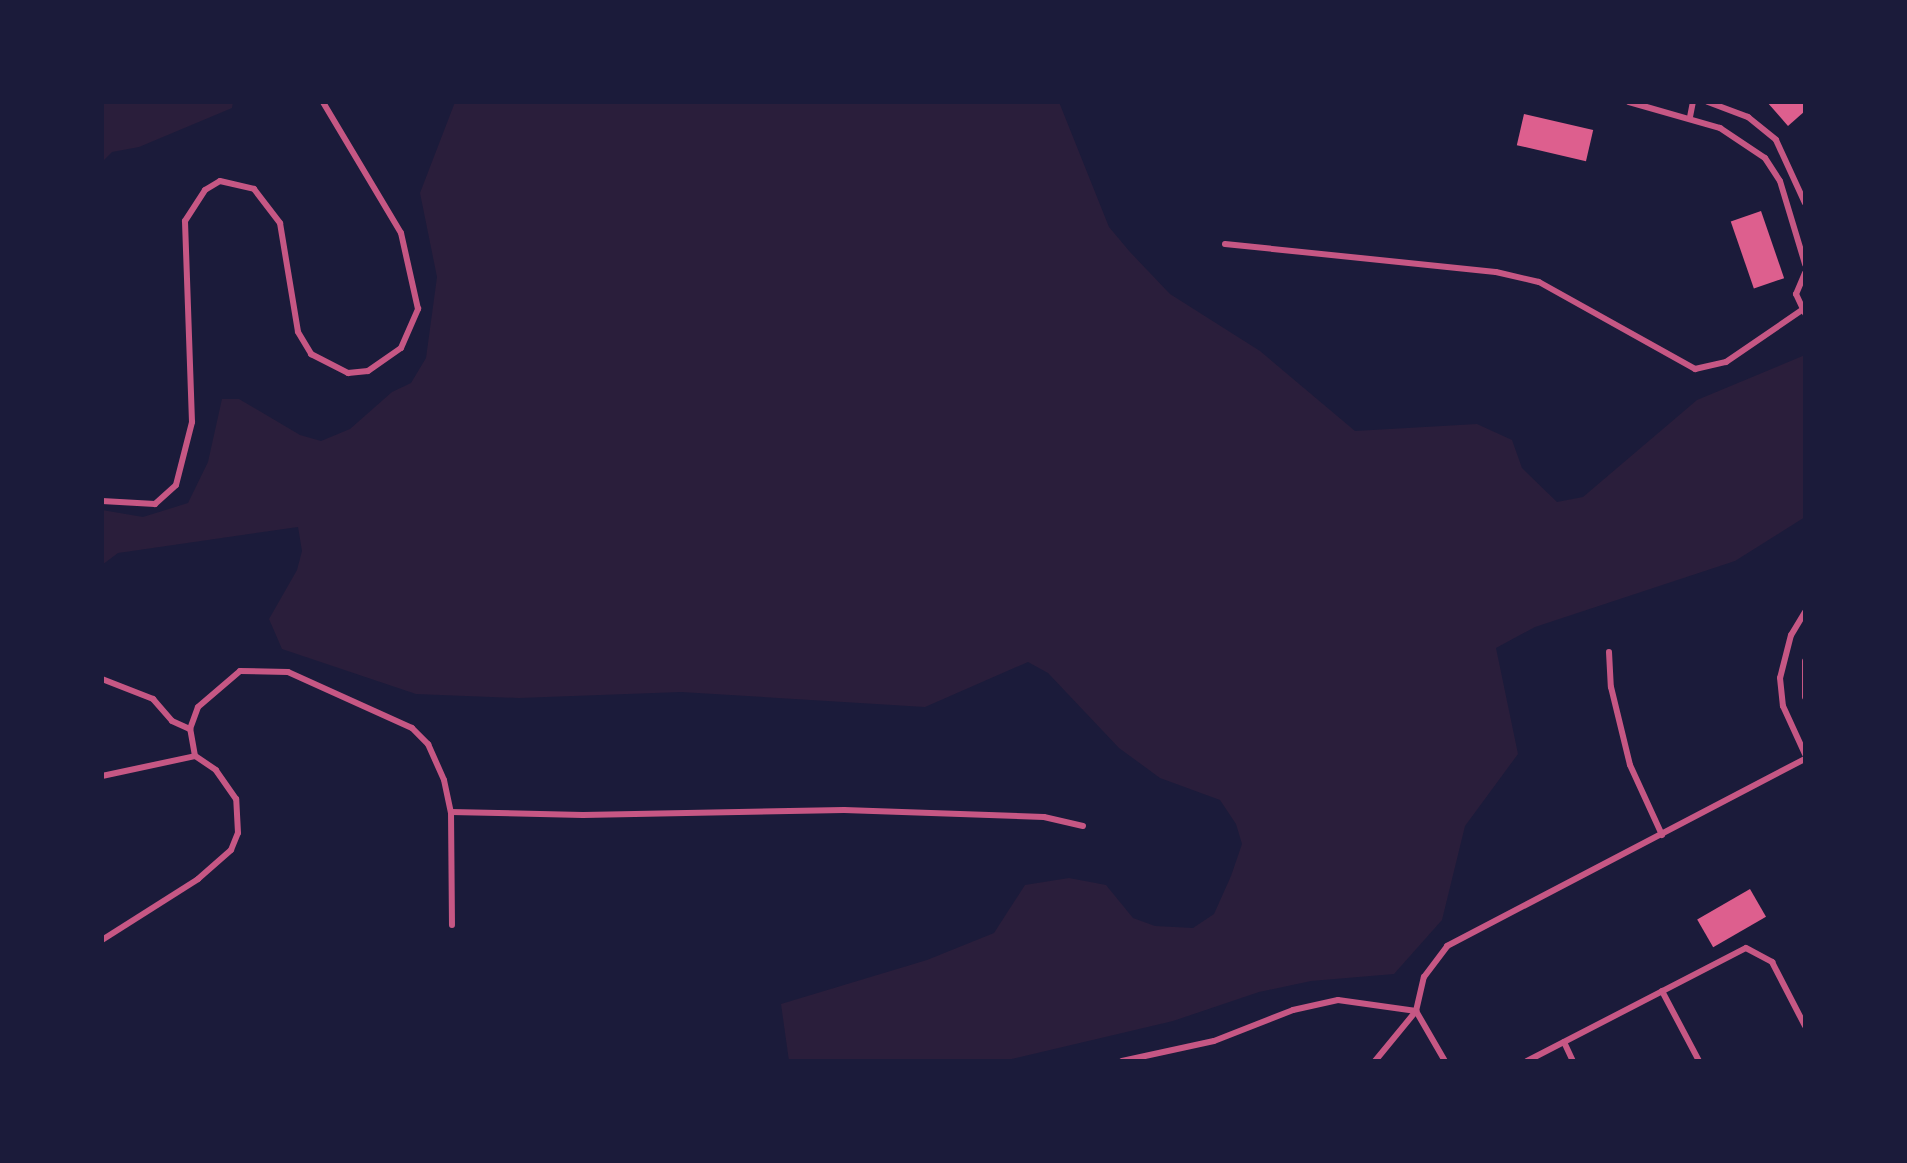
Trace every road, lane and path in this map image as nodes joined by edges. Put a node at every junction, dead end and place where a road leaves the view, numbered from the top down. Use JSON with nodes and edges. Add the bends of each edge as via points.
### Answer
{"nodes":[{"id":1,"x":323,"y":102,"type":"edge"},
{"id":2,"x":1629,"y":102,"type":"edge"},
{"id":3,"x":1693,"y":102,"type":"edge"},
{"id":4,"x":1708,"y":102,"type":"edge"},
{"id":5,"x":1690,"y":117,"type":"junction"},
{"id":6,"x":1805,"y":203,"type":"edge"},
{"id":7,"x":1225,"y":244,"type":"dead end"},
{"id":8,"x":1805,"y":264,"type":"edge"},
{"id":9,"x":1805,"y":273,"type":"edge"},
{"id":10,"x":1804,"y":312,"type":"edge"},
{"id":11,"x":102,"y":501,"type":"edge"},
{"id":12,"x":1805,"y":612,"type":"edge"},
{"id":13,"x":1609,"y":652,"type":"dead end"},
{"id":14,"x":1805,"y":661,"type":"edge"},
{"id":15,"x":102,"y":679,"type":"edge"},
{"id":16,"x":1805,"y":697,"type":"edge"},
{"id":17,"x":190,"y":729,"type":"junction"},
{"id":18,"x":195,"y":756,"type":"junction"},
{"id":19,"x":1805,"y":757,"type":"edge"},
{"id":20,"x":102,"y":776,"type":"edge"},
{"id":21,"x":451,"y":812,"type":"junction"},
{"id":22,"x":1083,"y":826,"type":"dead end"},
{"id":23,"x":1662,"y":835,"type":"junction"},
{"id":24,"x":452,"y":925,"type":"dead end"},
{"id":25,"x":102,"y":940,"type":"edge"},
{"id":26,"x":1662,"y":991,"type":"junction"},
{"id":27,"x":1416,"y":1011,"type":"junction"},
{"id":28,"x":1805,"y":1026,"type":"edge"},
{"id":29,"x":1564,"y":1042,"type":"junction"},
{"id":30,"x":1122,"y":1061,"type":"edge"},
{"id":31,"x":1375,"y":1061,"type":"edge"},
{"id":32,"x":1445,"y":1061,"type":"edge"},
{"id":33,"x":1527,"y":1061,"type":"edge"},
{"id":34,"x":1573,"y":1061,"type":"edge"},
{"id":35,"x":1699,"y":1061,"type":"edge"}],
"edges":[{"from":1,"to":11,"type":"street","via":[[401,233],[418,309],[401,348],[368,371],[348,373],[311,354],[298,332],[280,223],[254,189],[220,181],[205,190],[185,221],[192,422],[176,485],[155,504]]},
{"from":2,"to":5,"type":"street"},
{"from":3,"to":5,"type":"street"},
{"from":4,"to":6,"type":"street","via":[[1748,117],[1776,140]]},
{"from":5,"to":8,"type":"street","via":[[1737,136],[1774,169]]},
{"from":7,"to":10,"type":"street","via":[[1496,272],[1539,282],[1695,369],[1726,362]]},
{"from":9,"to":10,"type":"street","via":[[1796,294]]},
{"from":12,"to":19,"type":"street","via":[[1791,635],[1780,678],[1783,706]]},
{"from":13,"to":23,"type":"street","via":[[1611,687],[1630,765]]},
{"from":14,"to":16,"type":"street"},
{"from":15,"to":17,"type":"street","via":[[153,699],[172,721]]},
{"from":17,"to":18,"type":"street"},
{"from":17,"to":21,"type":"street","via":[[198,707],[240,671],[288,672],[412,728],[428,744]]},
{"from":18,"to":20,"type":"street"},
{"from":18,"to":25,"type":"street","via":[[216,770],[236,799],[238,833],[231,850],[198,879]]},
{"from":19,"to":23,"type":"street"},
{"from":21,"to":22,"type":"street","via":[[844,810],[1044,817]]},
{"from":21,"to":24,"type":"street"},
{"from":23,"to":27,"type":"street","via":[[1447,946],[1424,977]]},
{"from":26,"to":28,"type":"street","via":[[1735,950],[1757,950],[1772,962]]},
{"from":26,"to":29,"type":"street"},
{"from":26,"to":35,"type":"street"},
{"from":27,"to":30,"type":"street","via":[[1338,1000],[1293,1010],[1214,1041]]},
{"from":27,"to":31,"type":"street"},
{"from":27,"to":32,"type":"street"},
{"from":29,"to":33,"type":"street"},
{"from":29,"to":34,"type":"street"}]}
